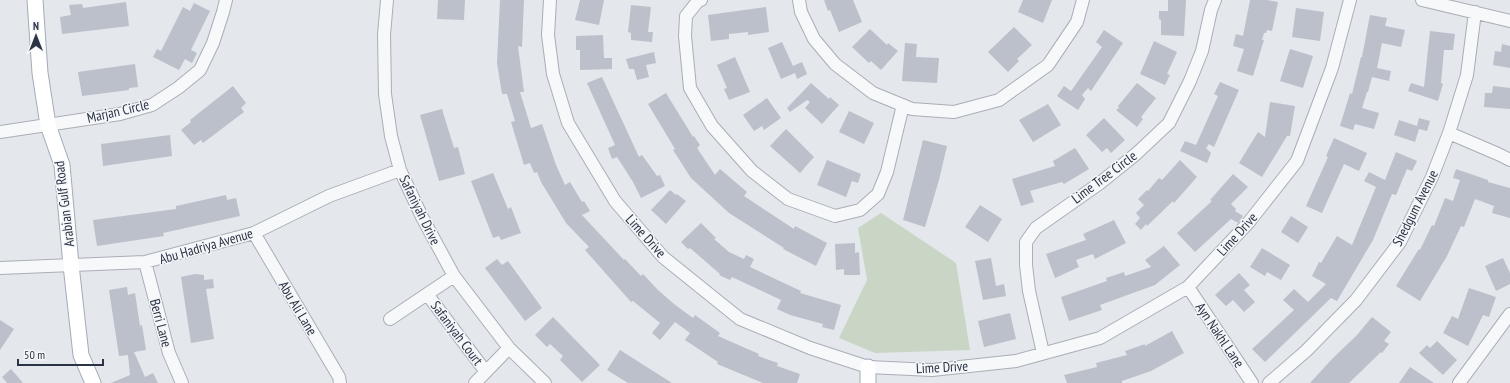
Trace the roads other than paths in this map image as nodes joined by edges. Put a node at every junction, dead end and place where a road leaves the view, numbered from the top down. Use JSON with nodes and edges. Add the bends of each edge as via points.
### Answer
{"nodes":[{"id":1,"x":35,"y":0,"type":"edge"},
{"id":2,"x":226,"y":0,"type":"edge"},
{"id":3,"x":387,"y":0,"type":"edge"},
{"id":4,"x":550,"y":0,"type":"edge"},
{"id":5,"x":701,"y":0,"type":"edge"},
{"id":6,"x":799,"y":0,"type":"edge"},
{"id":7,"x":1083,"y":0,"type":"edge"},
{"id":8,"x":1215,"y":0,"type":"edge"},
{"id":9,"x":1350,"y":0,"type":"edge"},
{"id":10,"x":1422,"y":0,"type":"edge"},
{"id":11,"x":1475,"y":12,"type":"junction"},
{"id":12,"x":1510,"y":20,"type":"edge"},
{"id":13,"x":906,"y":110,"type":"junction"},
{"id":14,"x":48,"y":125,"type":"junction"},
{"id":15,"x":0,"y":132,"type":"edge"},
{"id":16,"x":1449,"y":133,"type":"junction"},
{"id":17,"x":1510,"y":160,"type":"edge"},
{"id":18,"x":400,"y":170,"type":"junction"},
{"id":19,"x":254,"y":234,"type":"junction"},
{"id":20,"x":145,"y":262,"type":"junction"},
{"id":21,"x":71,"y":265,"type":"junction"},
{"id":22,"x":0,"y":268,"type":"edge"},
{"id":23,"x":454,"y":276,"type":"junction"},
{"id":24,"x":1188,"y":287,"type":"junction"},
{"id":25,"x":427,"y":294,"type":"junction"},
{"id":26,"x":1510,"y":314,"type":"edge"},
{"id":27,"x":390,"y":319,"type":"dead end"},
{"id":28,"x":509,"y":348,"type":"junction"},
{"id":29,"x":1043,"y":353,"type":"junction"},
{"id":30,"x":868,"y":367,"type":"junction"},
{"id":31,"x":486,"y":372,"type":"junction"},
{"id":32,"x":93,"y":383,"type":"edge"},
{"id":33,"x":182,"y":383,"type":"edge"},
{"id":34,"x":340,"y":383,"type":"edge"},
{"id":35,"x":475,"y":383,"type":"edge"},
{"id":36,"x":545,"y":383,"type":"edge"},
{"id":37,"x":868,"y":383,"type":"edge"},
{"id":38,"x":1252,"y":383,"type":"edge"},
{"id":39,"x":1269,"y":383,"type":"edge"},
{"id":40,"x":1459,"y":383,"type":"edge"}],
"edges":[{"from":1,"to":14,"type":"main road","name":"Arabian Gulf Road","via":[[40,73]]},
{"from":2,"to":14,"type":"street","name":"Marjan Circle","via":[[213,43],[200,70],[178,88],[152,105],[120,114]]},
{"from":3,"to":18,"type":"street","name":"Safaniyah Drive","via":[[384,35],[385,94],[391,136]]},
{"from":4,"to":30,"type":"street","name":"Lime Drive","via":[[548,35],[553,74],[568,123],[615,201],[663,257],[740,319],[810,348]]},
{"from":5,"to":13,"type":"street","via":[[686,16],[685,43],[690,88],[712,126],[752,171],[788,199],[835,216],[860,210],[878,194]]},
{"from":6,"to":13,"type":"street","via":[[801,12],[814,39],[835,64],[873,93]]},
{"from":7,"to":13,"type":"street","via":[[1077,22],[1048,65],[999,100],[954,112]]},
{"from":8,"to":29,"type":"street","name":"Lime Tree Circle","via":[[1202,51],[1168,123],[1106,178],[1036,228],[1026,242],[1029,291]]},
{"from":9,"to":24,"type":"street","name":"Lime Drive","via":[[1332,68],[1297,161],[1249,222]]},
{"from":10,"to":11,"type":"street"},
{"from":11,"to":12,"type":"street"},
{"from":11,"to":16,"type":"street","name":"Shedgum Avenue","via":[[1467,75]]},
{"from":14,"to":15,"type":"street","name":"Marjan Circle"},
{"from":14,"to":21,"type":"main road","name":"Arabian Gulf Road","via":[[62,165]]},
{"from":16,"to":17,"type":"street"},
{"from":16,"to":39,"type":"street","name":"Shedgum Avenue","via":[[1432,177],[1400,242],[1356,300],[1306,351]]},
{"from":18,"to":19,"type":"street","name":"Abu Hadriya Avenue","via":[[329,196]]},
{"from":18,"to":23,"type":"street","name":"Safaniyah Drive","via":[[422,218]]},
{"from":19,"to":20,"type":"street","name":"Abu Hadriya Avenue"},
{"from":19,"to":34,"type":"street","name":"Abu Ali Lane","via":[[339,377]]},
{"from":20,"to":21,"type":"street","name":"Abu Hadriya Avenue"},
{"from":20,"to":33,"type":"street","name":"Berri Lane","via":[[169,352]]},
{"from":21,"to":22,"type":"street","name":"Abu Hadriya Avenue"},
{"from":21,"to":32,"type":"main road","name":"Arabian Gulf Road","via":[[81,355]]},
{"from":23,"to":25,"type":"street","name":"Safaniyah Court"},
{"from":23,"to":28,"type":"street","name":"Safaniyah Drive"},
{"from":24,"to":29,"type":"street","name":"Lime Drive","via":[[1100,338]]},
{"from":24,"to":38,"type":"street","name":"Ayn Nakhl Lane"},
{"from":25,"to":27,"type":"street","name":"Safaniyah Court"},
{"from":25,"to":31,"type":"street","name":"Safaniyah Court"},
{"from":26,"to":40,"type":"street"},
{"from":28,"to":31,"type":"street","name":"Safaniyah Court"},
{"from":28,"to":36,"type":"street","name":"Safaniyah Drive"},
{"from":29,"to":30,"type":"street","name":"Lime Drive","via":[[1016,361],[932,370]]},
{"from":30,"to":37,"type":"main road"},
{"from":31,"to":35,"type":"street","name":"Safaniyah Court"}]}
